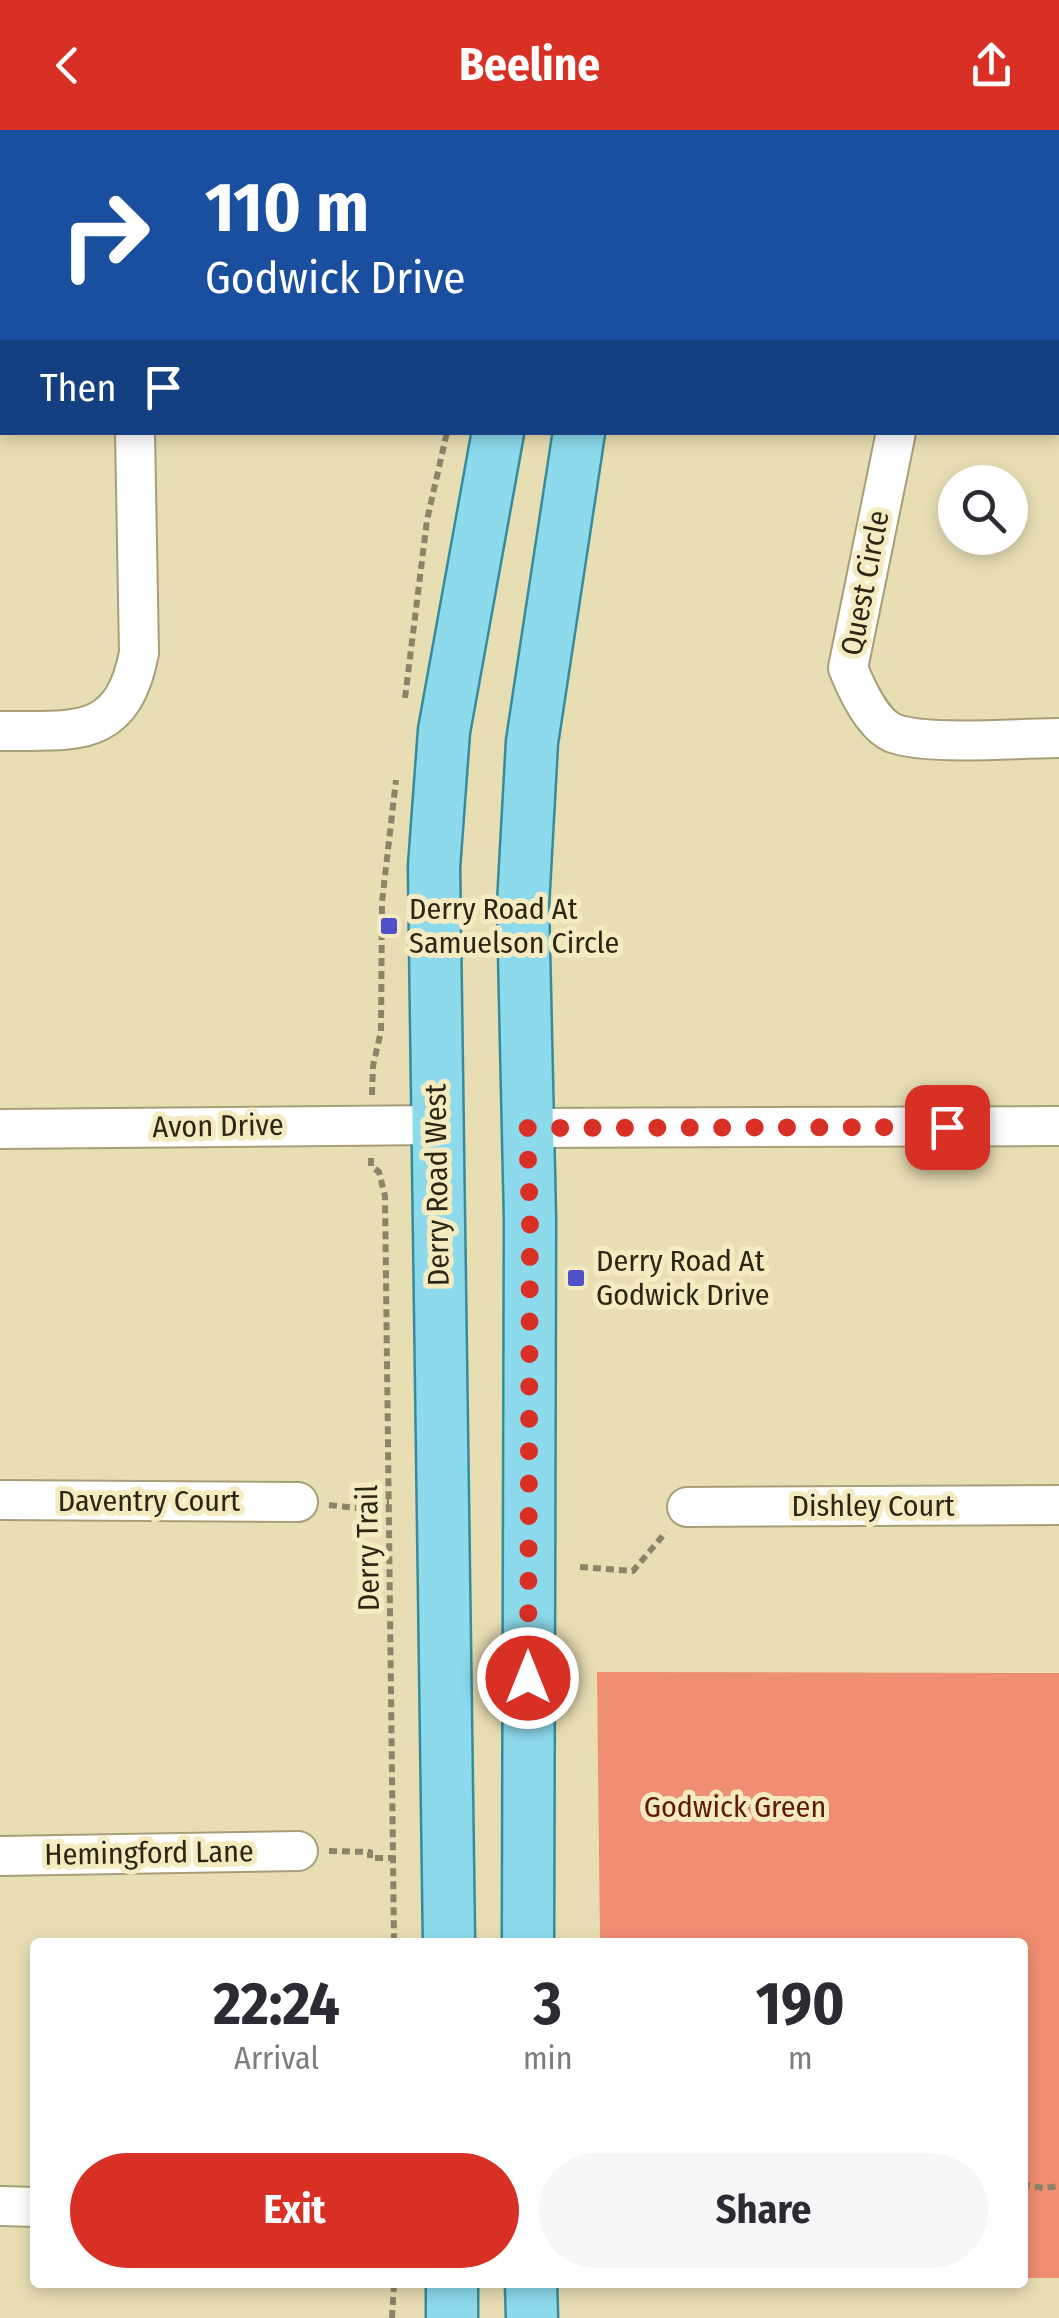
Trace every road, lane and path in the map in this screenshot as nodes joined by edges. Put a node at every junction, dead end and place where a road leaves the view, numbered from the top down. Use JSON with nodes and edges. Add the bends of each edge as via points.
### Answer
{"nodes":[{"id":1,"x":135,"y":435,"type":"edge"},
{"id":2,"x":497,"y":435,"type":"edge"},
{"id":3,"x":579,"y":435,"type":"edge"},
{"id":4,"x":895,"y":435,"type":"edge"},
{"id":5,"x":0,"y":731,"type":"edge"},
{"id":6,"x":1059,"y":738,"type":"edge"},
{"id":7,"x":436,"y":1126,"type":"junction"},
{"id":8,"x":1059,"y":1126,"type":"edge"},
{"id":9,"x":0,"y":1128,"type":"edge"},
{"id":10,"x":527,"y":1128,"type":"junction"},
{"id":11,"x":371,"y":1157,"type":"dead end"},
{"id":12,"x":0,"y":1500,"type":"edge"},
{"id":13,"x":298,"y":1502,"type":"joint"},
{"id":14,"x":389,"y":1502,"type":"junction"},
{"id":15,"x":1059,"y":1505,"type":"edge"},
{"id":16,"x":687,"y":1507,"type":"joint"},
{"id":17,"x":580,"y":1567,"type":"dead end"},
{"id":18,"x":298,"y":1851,"type":"joint"},
{"id":19,"x":0,"y":1856,"type":"edge"},
{"id":20,"x":394,"y":1858,"type":"junction"},
{"id":21,"x":394,"y":1938,"type":"edge"},
{"id":22,"x":448,"y":1938,"type":"edge"},
{"id":23,"x":528,"y":1938,"type":"edge"},
{"id":24,"x":1028,"y":2185,"type":"edge"},
{"id":25,"x":1059,"y":2186,"type":"edge"},
{"id":26,"x":0,"y":2206,"type":"edge"},
{"id":27,"x":30,"y":2206,"type":"edge"},
{"id":28,"x":394,"y":2288,"type":"edge"},
{"id":29,"x":452,"y":2288,"type":"edge"},
{"id":30,"x":531,"y":2288,"type":"edge"},
{"id":31,"x":392,"y":2318,"type":"edge"},
{"id":32,"x":452,"y":2318,"type":"edge"},
{"id":33,"x":532,"y":2318,"type":"edge"}],
"edges":[{"from":1,"to":5,"type":"street","via":[[139,653],[133,682],[118,710],[90,725]]},
{"from":2,"to":7,"type":"main road","name":"Derry Road West","via":[[444,731],[434,867]]},
{"from":3,"to":10,"type":"main road","via":[[532,742],[523,905]]},
{"from":4,"to":6,"type":"street","name":"Quest Circle","via":[[848,668],[855,685],[892,732],[926,739]]},
{"from":7,"to":9,"type":"street","name":"Avon Drive"},
{"from":7,"to":22,"type":"main road","name":"Derry Road West"},
{"from":8,"to":10,"type":"street"},
{"from":10,"to":23,"type":"main road"},
{"from":11,"to":14,"type":"path","name":"Derry Trail","via":[[385,1196]]},
{"from":12,"to":13,"type":"street","name":"Daventry Court"},
{"from":13,"to":14,"type":"path","via":[[366,1509],[366,1502]]},
{"from":14,"to":20,"type":"path","name":"Derry Trail"},
{"from":15,"to":16,"type":"street","name":"Dishley Court"},
{"from":16,"to":17,"type":"path","via":[[633,1571]]},
{"from":18,"to":19,"type":"street","name":"Hemingford Lane"},
{"from":18,"to":20,"type":"path"},
{"from":20,"to":21,"type":"path","name":"Derry Trail"},
{"from":24,"to":25,"type":"path"},
{"from":26,"to":27,"type":"street"},
{"from":28,"to":31,"type":"path"},
{"from":29,"to":32,"type":"main road"},
{"from":30,"to":33,"type":"main road"}]}
